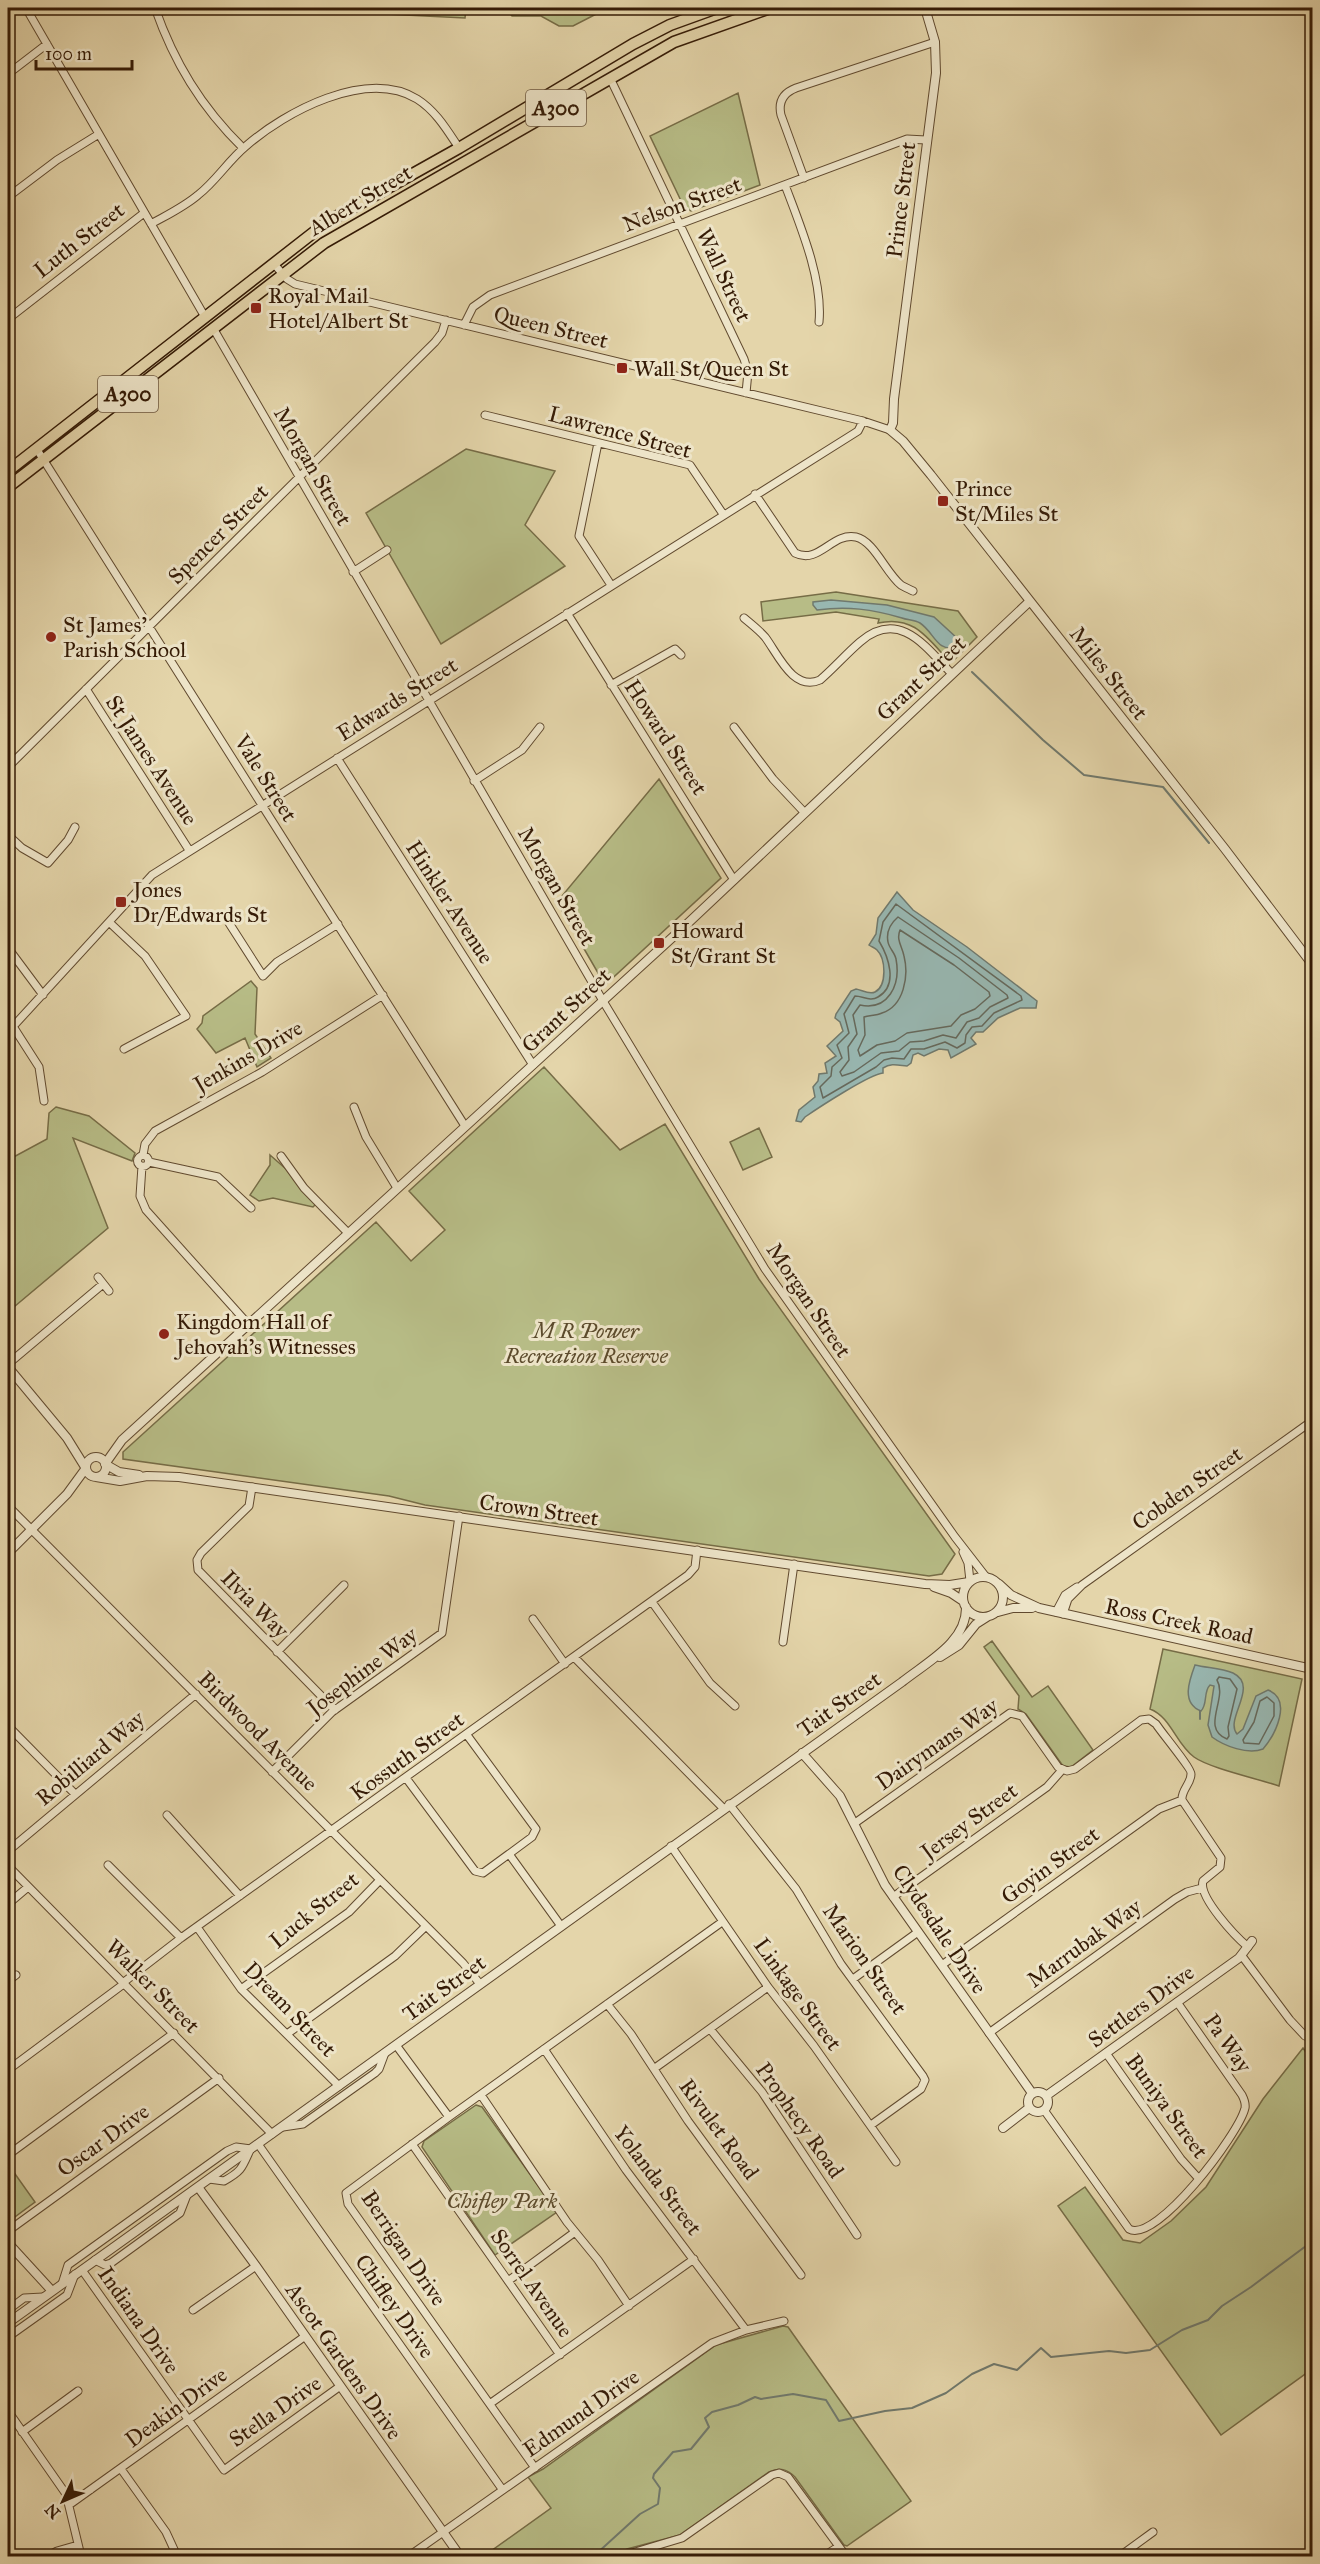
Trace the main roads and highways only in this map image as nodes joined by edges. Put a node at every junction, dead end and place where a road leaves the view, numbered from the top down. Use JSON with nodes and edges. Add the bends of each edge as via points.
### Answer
{"nodes":[{"id":1,"x":717,"y":8,"type":"edge"},
{"id":2,"x":770,"y":8,"type":"edge"},
{"id":3,"x":520,"y":111,"type":"junction"},
{"id":4,"x":528,"y":124,"type":"junction"},
{"id":5,"x":8,"y":471,"type":"edge"},
{"id":6,"x":8,"y":487,"type":"edge"}],
"edges":[{"from":1,"to":3,"type":"highway","name":"Albert Street","number":"A300","via":[[633,44]]},
{"from":2,"to":4,"type":"highway","name":"Albert Street","number":"A300","via":[[674,42]]},
{"from":3,"to":4,"type":"highway"},
{"from":3,"to":5,"type":"highway","name":"Albert Street","number":"A300","via":[[327,222]]},
{"from":4,"to":6,"type":"highway","name":"Albert Street","number":"A300","via":[[332,237]]}]}
